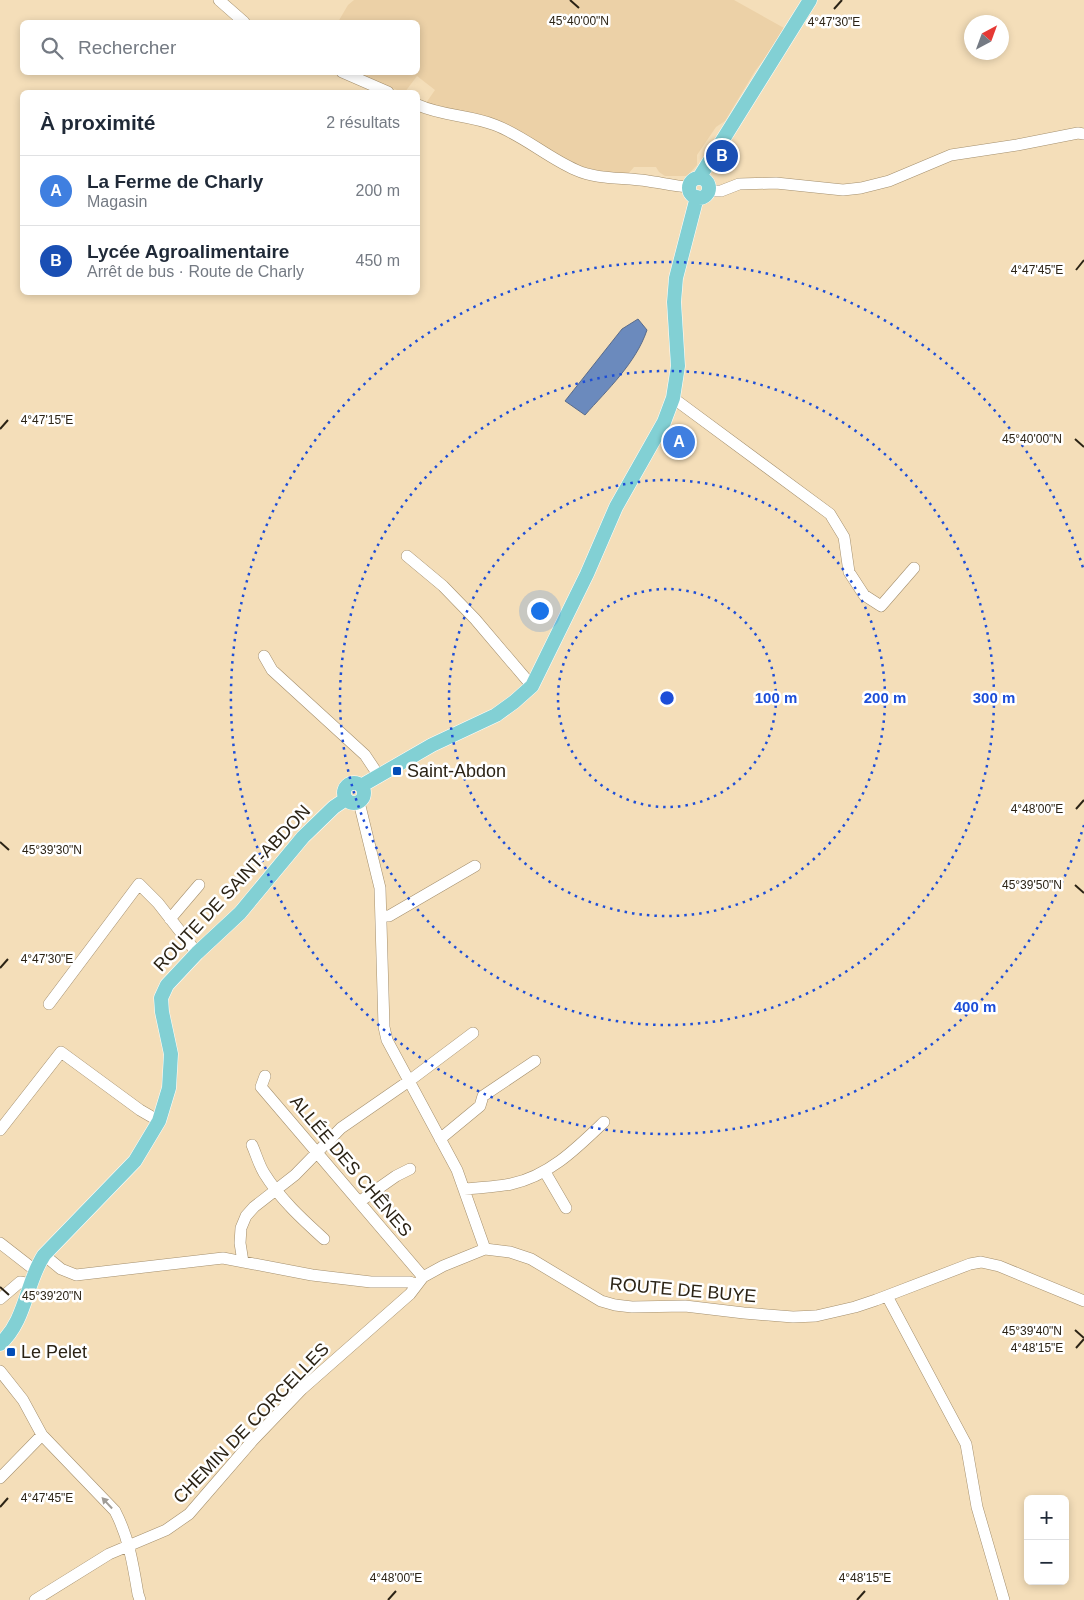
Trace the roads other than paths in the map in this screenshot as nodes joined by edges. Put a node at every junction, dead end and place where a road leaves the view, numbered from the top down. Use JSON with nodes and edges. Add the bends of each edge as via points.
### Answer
{"nodes":[{"id":1,"x":219,"y":0,"type":"edge"},
{"id":2,"x":810,"y":0,"type":"edge"},
{"id":3,"x":242,"y":20,"type":"edge"},
{"id":4,"x":349,"y":75,"type":"edge"},
{"id":5,"x":383,"y":90,"type":"edge"},
{"id":6,"x":420,"y":106,"type":"edge"},
{"id":7,"x":1084,"y":134,"type":"edge"},
{"id":8,"x":698,"y":188,"type":"junction"},
{"id":9,"x":673,"y":398,"type":"junction"},
{"id":10,"x":407,"y":556,"type":"dead end"},
{"id":11,"x":914,"y":568,"type":"dead end"},
{"id":12,"x":264,"y":656,"type":"dead end"},
{"id":13,"x":532,"y":686,"type":"junction"},
{"id":14,"x":379,"y":776,"type":"junction"},
{"id":15,"x":352,"y":800,"type":"junction"},
{"id":16,"x":475,"y":866,"type":"dead end"},
{"id":17,"x":199,"y":885,"type":"dead end"},
{"id":18,"x":381,"y":916,"type":"junction"},
{"id":19,"x":170,"y":919,"type":"junction"},
{"id":20,"x":196,"y":953,"type":"junction"},
{"id":21,"x":49,"y":1004,"type":"dead end"},
{"id":22,"x":473,"y":1033,"type":"dead end"},
{"id":23,"x":535,"y":1062,"type":"dead end"},
{"id":24,"x":265,"y":1076,"type":"dead end"},
{"id":25,"x":409,"y":1081,"type":"junction"},
{"id":26,"x":159,"y":1121,"type":"junction"},
{"id":27,"x":604,"y":1122,"type":"dead end"},
{"id":28,"x":0,"y":1130,"type":"edge"},
{"id":29,"x":440,"y":1139,"type":"junction"},
{"id":30,"x":252,"y":1145,"type":"dead end"},
{"id":31,"x":316,"y":1152,"type":"junction"},
{"id":32,"x":410,"y":1169,"type":"dead end"},
{"id":33,"x":545,"y":1172,"type":"junction"},
{"id":34,"x":464,"y":1189,"type":"junction"},
{"id":35,"x":276,"y":1190,"type":"junction"},
{"id":36,"x":359,"y":1202,"type":"junction"},
{"id":37,"x":566,"y":1208,"type":"dead end"},
{"id":38,"x":324,"y":1239,"type":"dead end"},
{"id":39,"x":0,"y":1243,"type":"edge"},
{"id":40,"x":485,"y":1248,"type":"junction"},
{"id":41,"x":44,"y":1255,"type":"junction"},
{"id":42,"x":243,"y":1262,"type":"junction"},
{"id":43,"x":34,"y":1277,"type":"junction"},
{"id":44,"x":419,"y":1281,"type":"junction"},
{"id":45,"x":888,"y":1296,"type":"junction"},
{"id":46,"x":0,"y":1298,"type":"edge"},
{"id":47,"x":1084,"y":1301,"type":"edge"},
{"id":48,"x":0,"y":1344,"type":"edge"},
{"id":49,"x":0,"y":1371,"type":"edge"},
{"id":50,"x":42,"y":1436,"type":"junction"},
{"id":51,"x":0,"y":1478,"type":"edge"},
{"id":52,"x":130,"y":1545,"type":"junction"},
{"id":53,"x":35,"y":1600,"type":"edge"},
{"id":54,"x":140,"y":1600,"type":"edge"},
{"id":55,"x":1004,"y":1600,"type":"edge"}],
"edges":[{"from":1,"to":3,"type":"street"},
{"from":2,"to":8,"type":"main road"},
{"from":4,"to":5,"type":"street"},
{"from":6,"to":8,"type":"street","via":[[496,125],[576,170],[611,178]]},
{"from":7,"to":8,"type":"street","via":[[951,155],[889,181],[861,188],[842,190],[776,182],[739,184],[721,191]]},
{"from":8,"to":9,"type":"main road","via":[[676,278],[674,302],[678,366]]},
{"from":9,"to":11,"type":"street","via":[[830,514],[844,537],[849,572],[864,595],[881,606]]},
{"from":9,"to":13,"type":"main road","via":[[664,422],[616,507]]},
{"from":10,"to":13,"type":"street","via":[[475,619]]},
{"from":12,"to":14,"type":"street","via":[[272,670],[365,755]]},
{"from":13,"to":14,"type":"main road","via":[[496,715],[432,745]]},
{"from":14,"to":15,"type":"main road","via":[[361,786],[364,795]]},
{"from":15,"to":18,"type":"street","via":[[380,888]]},
{"from":15,"to":20,"type":"main road","name":"ROUTE DE SAINT-ABDON","via":[[334,807],[303,837],[240,912]]},
{"from":16,"to":18,"type":"street","via":[[389,916]]},
{"from":17,"to":19,"type":"street"},
{"from":18,"to":25,"type":"street","via":[[384,1027],[387,1040]]},
{"from":19,"to":20,"type":"street"},
{"from":19,"to":21,"type":"street","via":[[139,884]]},
{"from":20,"to":26,"type":"main road","name":"ROUTE DE SAINT-ABDON","via":[[167,985],[161,998],[171,1054],[169,1088]]},
{"from":22,"to":25,"type":"street"},
{"from":23,"to":29,"type":"street","via":[[483,1096],[480,1106]]},
{"from":24,"to":31,"type":"street","name":"ALLÉE DES CHÊNES","via":[[261,1087]]},
{"from":25,"to":29,"type":"street"},
{"from":25,"to":31,"type":"street","via":[[341,1128]]},
{"from":26,"to":28,"type":"street","via":[[61,1052]]},
{"from":26,"to":41,"type":"main road","name":"ROUTE DE SAINT-ABDON","via":[[135,1161]]},
{"from":27,"to":33,"type":"street"},
{"from":29,"to":34,"type":"street"},
{"from":30,"to":35,"type":"street","via":[[263,1172]]},
{"from":31,"to":35,"type":"street"},
{"from":31,"to":36,"type":"street","name":"ALLÉE DES CHÊNES"},
{"from":32,"to":36,"type":"street"},
{"from":33,"to":34,"type":"street","via":[[512,1184]]},
{"from":33,"to":37,"type":"street"},
{"from":34,"to":40,"type":"street"},
{"from":35,"to":38,"type":"street"},
{"from":35,"to":42,"type":"street","via":[[246,1216],[240,1243]]},
{"from":36,"to":44,"type":"street","name":"ALLÉE DES CHÊNES"},
{"from":39,"to":43,"type":"street"},
{"from":40,"to":44,"type":"street","via":[[443,1266]]},
{"from":40,"to":45,"type":"street","name":"ROUTE DE BUYE","via":[[531,1259],[615,1306],[685,1306],[793,1317],[816,1316]]},
{"from":41,"to":42,"type":"street","via":[[61,1269],[76,1275],[223,1258]]},
{"from":41,"to":43,"type":"main road","name":"ROUTE DE SAINT-ABDON"},
{"from":42,"to":44,"type":"street","via":[[370,1282]]},
{"from":43,"to":46,"type":"street","via":[[20,1282]]},
{"from":43,"to":48,"type":"main road","name":"ROUTE DE SAINT-ABDON","via":[[16,1322]]},
{"from":44,"to":52,"type":"street","name":"CHEMIN DE CORCELLES","via":[[410,1294],[302,1389],[189,1514],[166,1530]]},
{"from":45,"to":47,"type":"street","name":"ROUTE DE BUYE","via":[[981,1262],[999,1266]]},
{"from":45,"to":55,"type":"street","via":[[966,1444],[977,1507]]},
{"from":49,"to":50,"type":"street","via":[[23,1400]]},
{"from":50,"to":51,"type":"street"},
{"from":52,"to":50,"type":"street","one_way":true,"via":[[115,1511]]},
{"from":52,"to":53,"type":"street","name":"CHEMIN DE CORCELLES","via":[[109,1554]]},
{"from":52,"to":54,"type":"street"}]}
